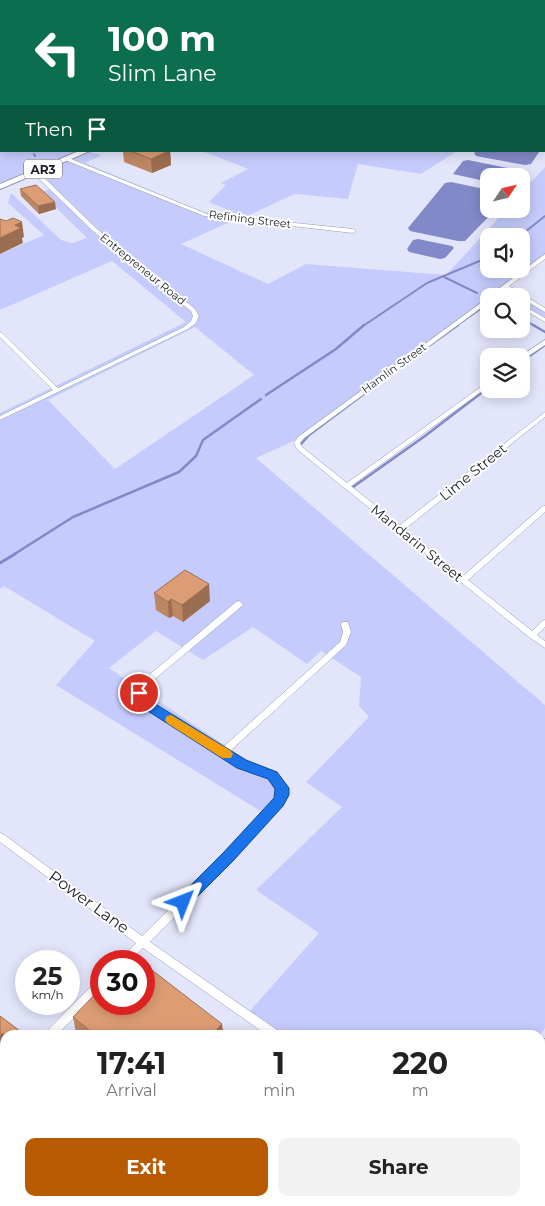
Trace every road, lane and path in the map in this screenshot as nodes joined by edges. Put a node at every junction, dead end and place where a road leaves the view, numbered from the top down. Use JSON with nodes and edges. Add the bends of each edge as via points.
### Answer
{"nodes":[{"id":1,"x":84,"y":152,"type":"edge"},
{"id":2,"x":67,"y":159,"type":"junction"},
{"id":3,"x":35,"y":172,"type":"junction"},
{"id":4,"x":0,"y":187,"type":"edge"},
{"id":5,"x":353,"y":231,"type":"dead end"},
{"id":6,"x":545,"y":256,"type":"edge"},
{"id":7,"x":506,"y":286,"type":"junction"},
{"id":8,"x":503,"y":288,"type":"edge"},
{"id":9,"x":480,"y":306,"type":"edge"},
{"id":10,"x":545,"y":310,"type":"edge"},
{"id":11,"x":530,"y":311,"type":"edge"},
{"id":12,"x":545,"y":320,"type":"edge"},
{"id":13,"x":0,"y":334,"type":"edge"},
{"id":14,"x":545,"y":342,"type":"edge"},
{"id":15,"x":530,"y":353,"type":"edge"},
{"id":16,"x":58,"y":390,"type":"junction"},
{"id":17,"x":480,"y":390,"type":"edge"},
{"id":18,"x":545,"y":414,"type":"edge"},
{"id":19,"x":0,"y":418,"type":"edge"},
{"id":20,"x":300,"y":438,"type":"joint"},
{"id":21,"x":346,"y":487,"type":"junction"},
{"id":22,"x":545,"y":508,"type":"edge"},
{"id":23,"x":400,"y":530,"type":"junction"},
{"id":24,"x":463,"y":580,"type":"junction"},
{"id":25,"x":240,"y":604,"type":"dead end"},
{"id":26,"x":545,"y":623,"type":"edge"},
{"id":27,"x":345,"y":624,"type":"dead end"},
{"id":28,"x":532,"y":635,"type":"junction"},
{"id":29,"x":545,"y":645,"type":"edge"},
{"id":30,"x":223,"y":752,"type":"junction"},
{"id":31,"x":0,"y":837,"type":"edge"},
{"id":32,"x":142,"y":942,"type":"junction"},
{"id":33,"x":134,"y":950,"type":"edge"},
{"id":34,"x":90,"y":994,"type":"edge"},
{"id":35,"x":55,"y":1030,"type":"edge"},
{"id":36,"x":269,"y":1030,"type":"edge"}],
"edges":[{"from":1,"to":2,"type":"main road","number":"AR3"},
{"from":2,"to":3,"type":"main road","number":"AR3"},
{"from":2,"to":5,"type":"street","name":"Refining Street","via":[[206,215]]},
{"from":3,"to":4,"type":"main road","number":"AR3"},
{"from":3,"to":16,"type":"street","name":"Entrepreneur Road","via":[[95,230],[193,310],[196,316],[186,328]]},
{"from":6,"to":7,"type":"street"},
{"from":7,"to":8,"type":"street"},
{"from":7,"to":10,"type":"street"},
{"from":9,"to":20,"type":"street","name":"Hamlin Street"},
{"from":11,"to":12,"type":"street"},
{"from":13,"to":16,"type":"street"},
{"from":14,"to":15,"type":"street"},
{"from":16,"to":19,"type":"street","name":"Entrepreneur Road"},
{"from":17,"to":21,"type":"street"},
{"from":18,"to":23,"type":"street","name":"Lime Street"},
{"from":20,"to":21,"type":"street","name":"Mandarin Street","via":[[299,448]]},
{"from":21,"to":23,"type":"street","name":"Mandarin Street"},
{"from":22,"to":24,"type":"street"},
{"from":23,"to":24,"type":"street","name":"Mandarin Street"},
{"from":24,"to":28,"type":"street","name":"Mandarin Street"},
{"from":25,"to":30,"type":"street","via":[[146,682],[139,693],[145,703]]},
{"from":26,"to":28,"type":"street"},
{"from":27,"to":30,"type":"street","via":[[348,632],[343,643]]},
{"from":28,"to":29,"type":"street","name":"Mandarin Street"},
{"from":30,"to":32,"type":"street","via":[[242,764],[273,776],[282,788],[282,795],[228,857]]},
{"from":31,"to":32,"type":"street","name":"Power Lane"},
{"from":32,"to":33,"type":"street"},
{"from":32,"to":36,"type":"street","name":"Power Lane"},
{"from":34,"to":35,"type":"street"}]}
